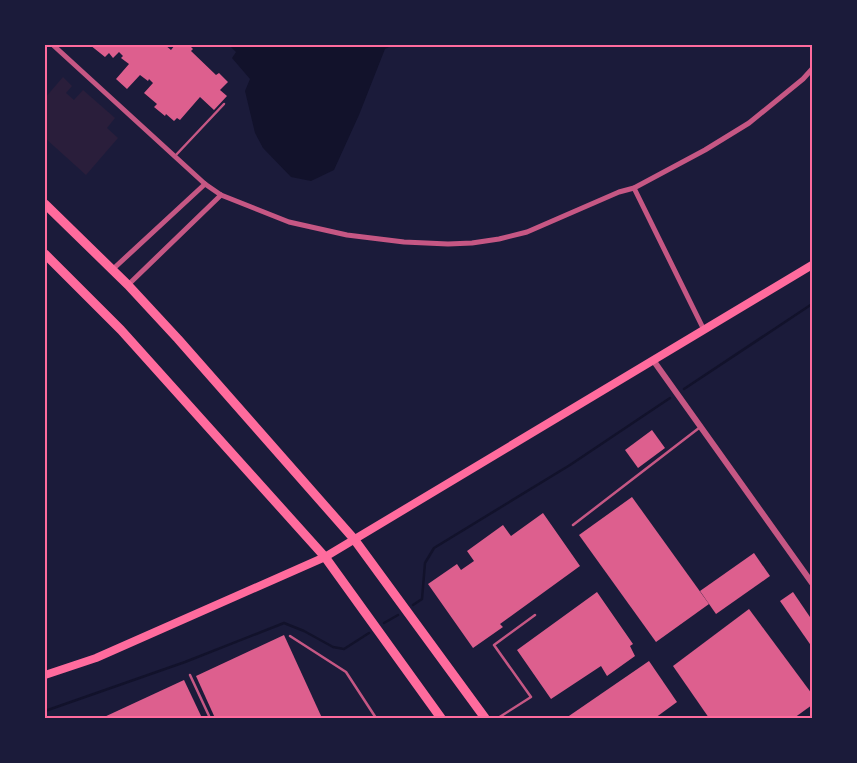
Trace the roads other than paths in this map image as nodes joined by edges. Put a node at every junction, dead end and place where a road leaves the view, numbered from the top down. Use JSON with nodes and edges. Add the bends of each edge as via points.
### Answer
{"nodes":[{"id":1,"x":53,"y":45,"type":"edge"},
{"id":2,"x":812,"y":69,"type":"edge"},
{"id":3,"x":224,"y":104,"type":"dead end"},
{"id":4,"x":174,"y":157,"type":"junction"},
{"id":5,"x":204,"y":184,"type":"junction"},
{"id":6,"x":634,"y":188,"type":"junction"},
{"id":7,"x":221,"y":195,"type":"junction"},
{"id":8,"x":45,"y":204,"type":"edge"},
{"id":9,"x":45,"y":254,"type":"edge"},
{"id":10,"x":812,"y":265,"type":"edge"},
{"id":11,"x":112,"y":270,"type":"junction"},
{"id":12,"x":128,"y":285,"type":"junction"},
{"id":13,"x":704,"y":330,"type":"junction"},
{"id":14,"x":653,"y":360,"type":"junction"},
{"id":15,"x":700,"y":427,"type":"junction"},
{"id":16,"x":574,"y":525,"type":"dead end"},
{"id":17,"x":354,"y":539,"type":"junction"},
{"id":18,"x":325,"y":557,"type":"junction"},
{"id":19,"x":812,"y":583,"type":"edge"},
{"id":20,"x":535,"y":615,"type":"dead end"},
{"id":21,"x":290,"y":636,"type":"dead end"},
{"id":22,"x":45,"y":675,"type":"edge"},
{"id":23,"x":190,"y":675,"type":"dead end"},
{"id":24,"x":210,"y":718,"type":"edge"},
{"id":25,"x":376,"y":718,"type":"edge"},
{"id":26,"x":441,"y":718,"type":"edge"},
{"id":27,"x":485,"y":718,"type":"edge"},
{"id":28,"x":498,"y":718,"type":"edge"}],
"edges":[{"from":1,"to":4,"type":"street"},
{"from":2,"to":6,"type":"street","via":[[749,123]]},
{"from":3,"to":4,"type":"lane"},
{"from":4,"to":5,"type":"street"},
{"from":5,"to":7,"type":"street"},
{"from":5,"to":11,"type":"street"},
{"from":6,"to":7,"type":"street","via":[[527,232],[499,239],[448,244],[347,235],[289,222]]},
{"from":6,"to":13,"type":"street"},
{"from":7,"to":12,"type":"street"},
{"from":8,"to":11,"type":"highway"},
{"from":9,"to":18,"type":"highway","via":[[121,330]]},
{"from":10,"to":13,"type":"main road"},
{"from":11,"to":12,"type":"highway"},
{"from":12,"to":17,"type":"highway"},
{"from":13,"to":14,"type":"main road"},
{"from":14,"to":15,"type":"street"},
{"from":14,"to":17,"type":"main road"},
{"from":15,"to":16,"type":"lane"},
{"from":15,"to":19,"type":"street"},
{"from":17,"to":18,"type":"main road"},
{"from":17,"to":27,"type":"highway"},
{"from":18,"to":22,"type":"main road","via":[[96,658]]},
{"from":18,"to":26,"type":"highway"},
{"from":20,"to":28,"type":"lane","via":[[494,645],[531,697]]},
{"from":21,"to":25,"type":"lane","via":[[346,672]]},
{"from":23,"to":24,"type":"lane"}]}
